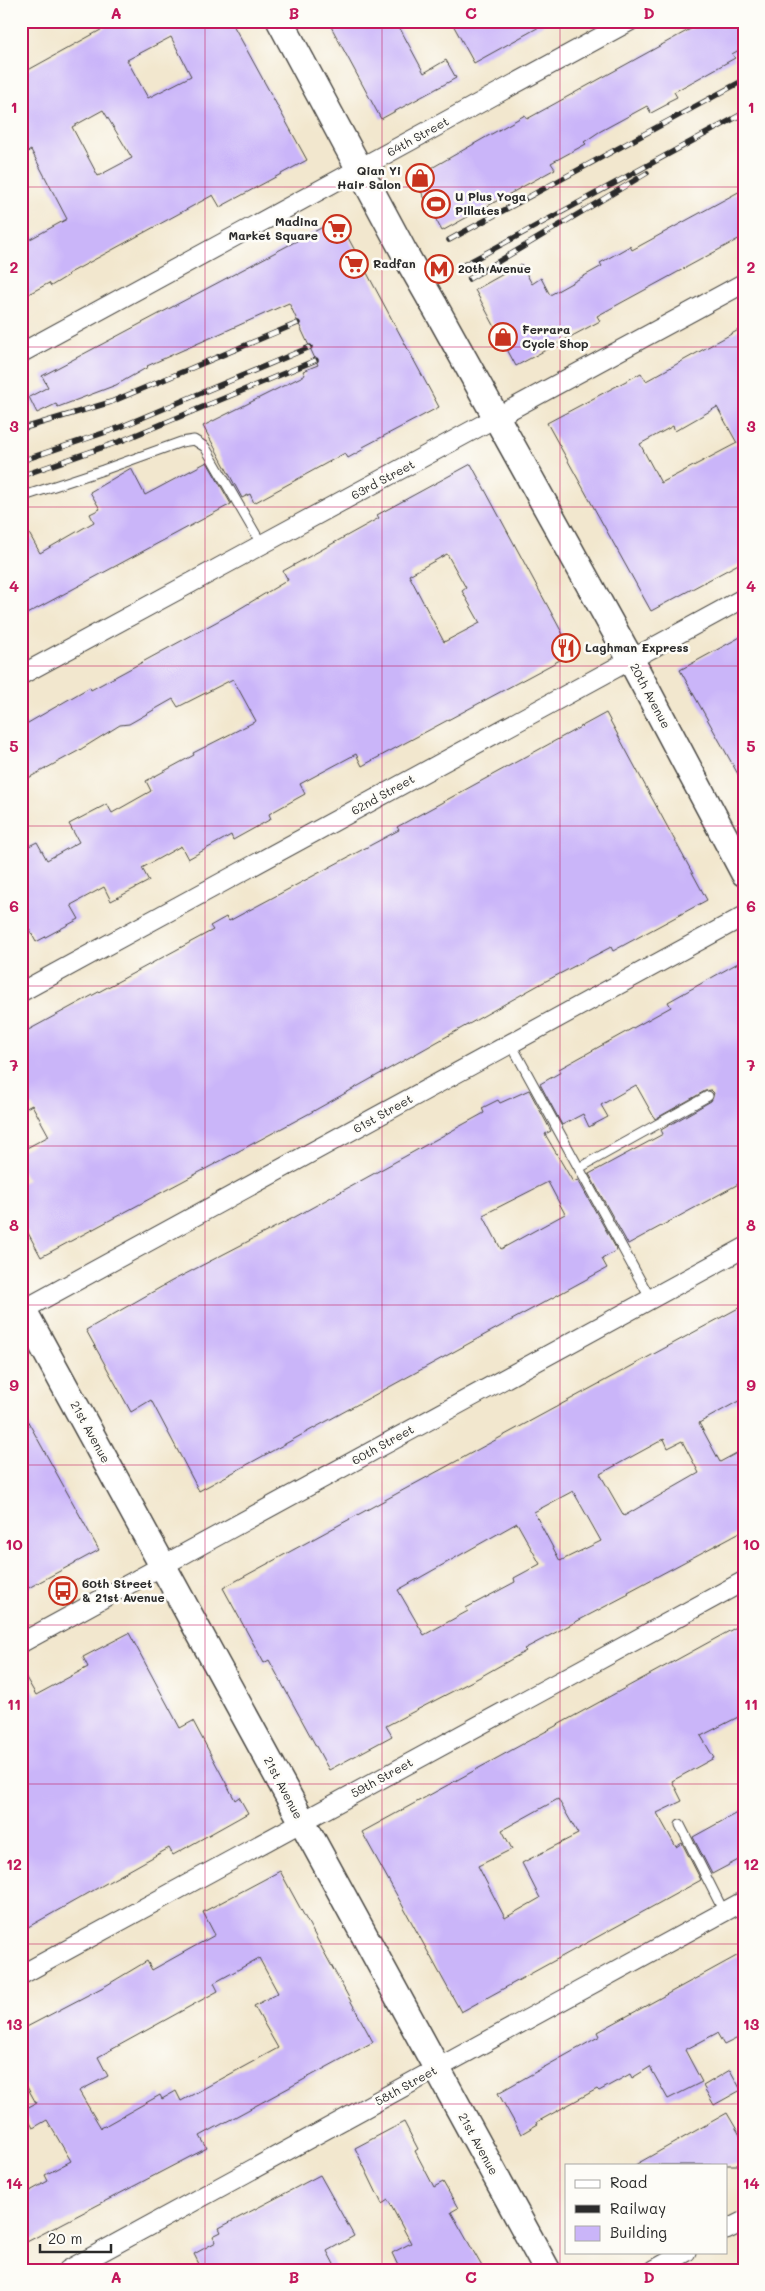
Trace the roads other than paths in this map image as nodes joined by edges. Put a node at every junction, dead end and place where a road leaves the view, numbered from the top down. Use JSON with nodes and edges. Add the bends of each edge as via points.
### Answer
{"nodes":[{"id":1,"x":280,"y":21,"type":"edge"},
{"id":2,"x":630,"y":21,"type":"edge"},
{"id":3,"x":360,"y":169,"type":"junction"},
{"id":4,"x":744,"y":283,"type":"edge"},
{"id":5,"x":21,"y":353,"type":"edge"},
{"id":6,"x":496,"y":418,"type":"junction"},
{"id":7,"x":21,"y":497,"type":"edge"},
{"id":8,"x":262,"y":545,"type":"junction"},
{"id":9,"x":744,"y":598,"type":"edge"},
{"id":10,"x":631,"y":660,"type":"junction"},
{"id":11,"x":21,"y":675,"type":"edge"},
{"id":12,"x":744,"y":873,"type":"edge"},
{"id":13,"x":744,"y":916,"type":"edge"},
{"id":14,"x":21,"y":992,"type":"edge"},
{"id":15,"x":511,"y":1044,"type":"junction"},
{"id":16,"x":708,"y":1096,"type":"dead end"},
{"id":17,"x":579,"y":1168,"type":"junction"},
{"id":18,"x":744,"y":1248,"type":"edge"},
{"id":19,"x":650,"y":1298,"type":"junction"},
{"id":20,"x":22,"y":1309,"type":"edge"},
{"id":21,"x":163,"y":1566,"type":"junction"},
{"id":22,"x":744,"y":1581,"type":"edge"},
{"id":23,"x":21,"y":1643,"type":"edge"},
{"id":24,"x":302,"y":1822,"type":"junction"},
{"id":25,"x":680,"y":1825,"type":"dead end"},
{"id":26,"x":744,"y":1901,"type":"edge"},
{"id":27,"x":724,"y":1912,"type":"junction"},
{"id":28,"x":21,"y":1975,"type":"edge"},
{"id":29,"x":437,"y":2068,"type":"junction"},
{"id":30,"x":744,"y":2220,"type":"edge"},
{"id":31,"x":728,"y":2229,"type":"edge"},
{"id":32,"x":682,"y":2254,"type":"edge"},
{"id":33,"x":68,"y":2270,"type":"edge"},
{"id":34,"x":547,"y":2270,"type":"edge"},
{"id":35,"x":654,"y":2270,"type":"edge"}],
"edges":[{"from":1,"to":3,"type":"street","name":"20th Avenue"},
{"from":2,"to":3,"type":"street","name":"64th Street"},
{"from":3,"to":5,"type":"street","name":"64th Street"},
{"from":3,"to":6,"type":"street","name":"20th Avenue","bridge":true},
{"from":4,"to":6,"type":"street","name":"63rd Street"},
{"from":6,"to":8,"type":"street","name":"63rd Street"},
{"from":6,"to":10,"type":"street","name":"20th Avenue"},
{"from":7,"to":8,"type":"lane","via":[[194,440],[205,447]]},
{"from":8,"to":11,"type":"street","name":"63rd Street"},
{"from":9,"to":10,"type":"street","name":"62nd Street"},
{"from":10,"to":12,"type":"street","name":"20th Avenue"},
{"from":10,"to":14,"type":"street","name":"62nd Street"},
{"from":13,"to":15,"type":"street","name":"61st Street"},
{"from":15,"to":17,"type":"lane"},
{"from":15,"to":20,"type":"street","name":"61st Street"},
{"from":16,"to":17,"type":"lane"},
{"from":17,"to":19,"type":"lane"},
{"from":18,"to":19,"type":"street","name":"60th Street"},
{"from":19,"to":21,"type":"street","name":"60th Street"},
{"from":20,"to":21,"type":"street","name":"21st Avenue"},
{"from":21,"to":23,"type":"street","name":"60th Street"},
{"from":21,"to":24,"type":"street","name":"21st Avenue"},
{"from":22,"to":24,"type":"street","name":"59th Street"},
{"from":24,"to":28,"type":"street","name":"59th Street"},
{"from":24,"to":29,"type":"street","name":"21st Avenue"},
{"from":25,"to":27,"type":"lane"},
{"from":26,"to":27,"type":"street","name":"58th Street"},
{"from":27,"to":29,"type":"street","name":"58th Street"},
{"from":29,"to":33,"type":"street","name":"58th Street"},
{"from":29,"to":34,"type":"street","name":"21st Avenue"},
{"from":30,"to":31,"type":"street"},
{"from":32,"to":35,"type":"street"}]}
